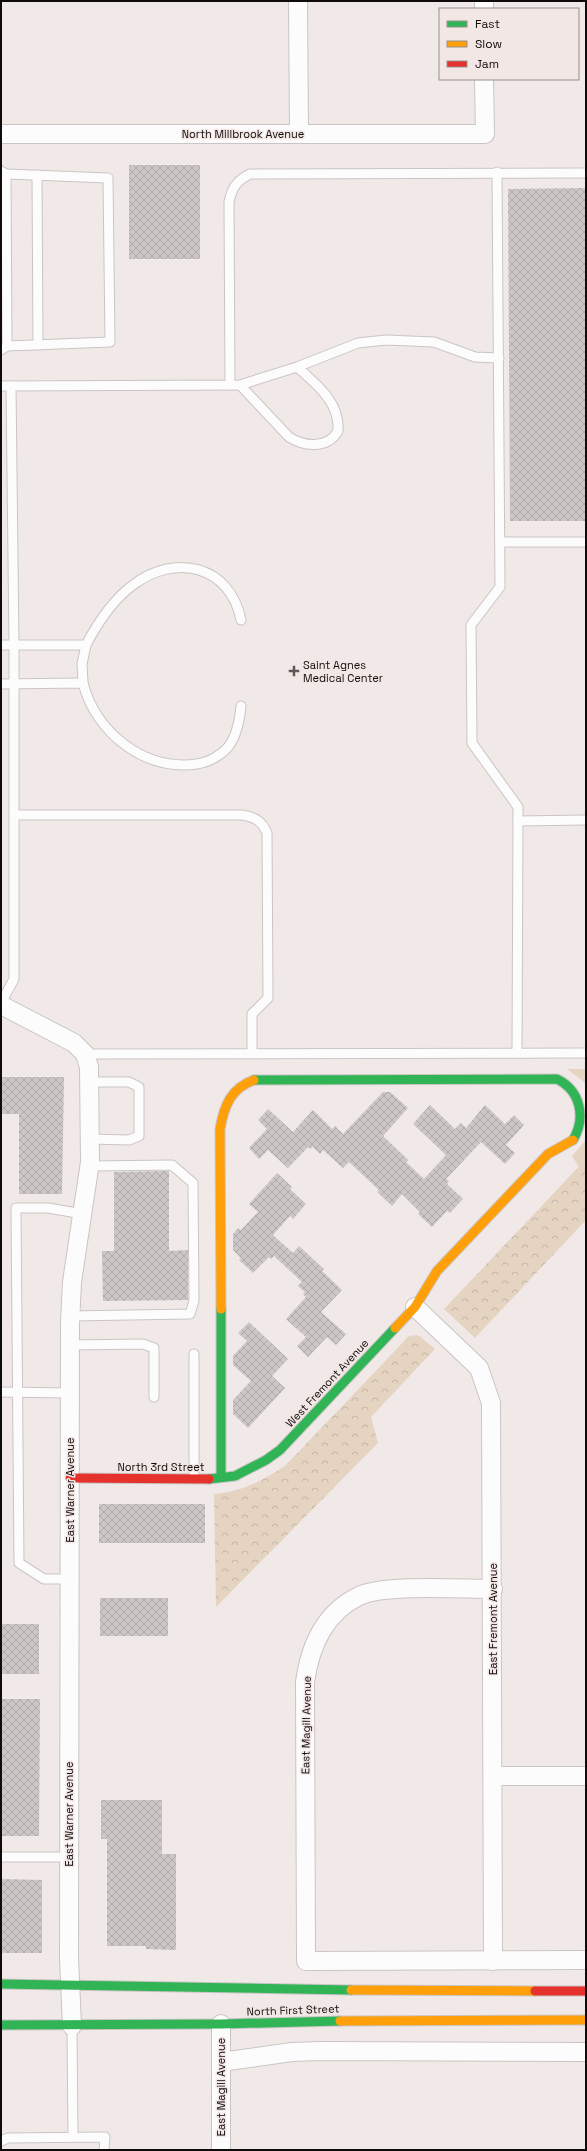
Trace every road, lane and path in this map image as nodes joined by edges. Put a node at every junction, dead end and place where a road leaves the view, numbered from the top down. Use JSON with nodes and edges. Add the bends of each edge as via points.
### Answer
{"nodes":[{"id":1,"x":298,"y":1,"type":"edge"},
{"id":2,"x":484,"y":80,"type":"edge"},
{"id":3,"x":1,"y":134,"type":"edge"},
{"id":4,"x":299,"y":134,"type":"junction"},
{"id":5,"x":497,"y":172,"type":"junction"},
{"id":6,"x":3,"y":173,"type":"edge"},
{"id":7,"x":586,"y":173,"type":"edge"},
{"id":8,"x":37,"y":175,"type":"junction"},
{"id":9,"x":38,"y":345,"type":"junction"},
{"id":10,"x":4,"y":348,"type":"edge"},
{"id":11,"x":499,"y":358,"type":"junction"},
{"id":12,"x":296,"y":367,"type":"junction"},
{"id":13,"x":230,"y":385,"type":"junction"},
{"id":14,"x":240,"y":385,"type":"junction"},
{"id":15,"x":1,"y":386,"type":"edge"},
{"id":16,"x":11,"y":386,"type":"junction"},
{"id":17,"x":500,"y":542,"type":"junction"},
{"id":18,"x":586,"y":542,"type":"edge"},
{"id":19,"x":241,"y":620,"type":"dead end"},
{"id":20,"x":1,"y":645,"type":"edge"},
{"id":21,"x":14,"y":645,"type":"junction"},
{"id":22,"x":86,"y":645,"type":"junction"},
{"id":23,"x":83,"y":683,"type":"junction"},
{"id":24,"x":1,"y":684,"type":"edge"},
{"id":25,"x":14,"y":684,"type":"junction"},
{"id":26,"x":241,"y":706,"type":"dead end"},
{"id":27,"x":14,"y":815,"type":"junction"},
{"id":28,"x":586,"y":820,"type":"edge"},
{"id":29,"x":518,"y":821,"type":"junction"},
{"id":30,"x":1,"y":1004,"type":"edge"},
{"id":31,"x":252,"y":1053,"type":"junction"},
{"id":32,"x":518,"y":1053,"type":"junction"},
{"id":33,"x":586,"y":1053,"type":"edge"},
{"id":34,"x":85,"y":1054,"type":"junction"},
{"id":35,"x":91,"y":1082,"type":"junction"},
{"id":36,"x":91,"y":1139,"type":"junction"},
{"id":37,"x":90,"y":1166,"type":"junction"},
{"id":38,"x":83,"y":1214,"type":"junction"},
{"id":39,"x":415,"y":1307,"type":"junction"},
{"id":40,"x":70,"y":1316,"type":"junction"},
{"id":41,"x":70,"y":1345,"type":"junction"},
{"id":42,"x":194,"y":1354,"type":"dead end"},
{"id":43,"x":1,"y":1392,"type":"edge"},
{"id":44,"x":18,"y":1392,"type":"junction"},
{"id":45,"x":70,"y":1393,"type":"junction"},
{"id":46,"x":154,"y":1397,"type":"dead end"},
{"id":47,"x":251,"y":1469,"type":"joint"},
{"id":48,"x":221,"y":1477,"type":"junction"},
{"id":49,"x":70,"y":1478,"type":"junction"},
{"id":50,"x":194,"y":1478,"type":"junction"},
{"id":51,"x":70,"y":1579,"type":"junction"},
{"id":52,"x":493,"y":1588,"type":"junction"},
{"id":53,"x":493,"y":1776,"type":"junction"},
{"id":54,"x":586,"y":1776,"type":"edge"},
{"id":55,"x":1,"y":1857,"type":"edge"},
{"id":56,"x":69,"y":1857,"type":"junction"},
{"id":57,"x":586,"y":1960,"type":"edge"},
{"id":58,"x":494,"y":1961,"type":"junction"},
{"id":59,"x":1,"y":1984,"type":"edge"},
{"id":60,"x":70,"y":1984,"type":"junction"},
{"id":61,"x":586,"y":1991,"type":"edge"},
{"id":62,"x":586,"y":2020,"type":"edge"},
{"id":63,"x":221,"y":2024,"type":"junction"},
{"id":64,"x":1,"y":2025,"type":"edge"},
{"id":65,"x":72,"y":2026,"type":"junction"},
{"id":66,"x":586,"y":2052,"type":"edge"},
{"id":67,"x":221,"y":2062,"type":"junction"},
{"id":68,"x":73,"y":2138,"type":"junction"},
{"id":69,"x":1,"y":2142,"type":"edge"},
{"id":70,"x":104,"y":2150,"type":"edge"},
{"id":71,"x":221,"y":2150,"type":"edge"}],
"edges":[{"from":1,"to":4,"type":"street"},
{"from":2,"to":4,"type":"street","name":"North Millbrook Avenue","via":[[485,134]]},
{"from":3,"to":4,"type":"street","name":"North Millbrook Avenue"},
{"from":5,"to":7,"type":"lane"},
{"from":5,"to":11,"type":"lane"},
{"from":5,"to":13,"type":"lane","via":[[250,174],[242,178],[232,189],[229,202]]},
{"from":6,"to":8,"type":"lane"},
{"from":6,"to":10,"type":"lane"},
{"from":8,"to":9,"type":"lane"},
{"from":8,"to":9,"type":"lane","via":[[108,178],[110,342]]},
{"from":9,"to":10,"type":"lane"},
{"from":11,"to":12,"type":"lane","via":[[475,357],[429,341],[386,340],[358,343]]},
{"from":11,"to":17,"type":"lane"},
{"from":12,"to":14,"type":"lane"},
{"from":12,"to":14,"type":"lane","via":[[327,395],[337,413],[338,431],[329,441],[318,444],[298,442],[288,437]]},
{"from":13,"to":14,"type":"lane"},
{"from":13,"to":16,"type":"lane"},
{"from":15,"to":16,"type":"lane"},
{"from":16,"to":21,"type":"lane"},
{"from":17,"to":18,"type":"lane"},
{"from":17,"to":29,"type":"lane","via":[[500,587],[471,625],[472,743],[518,807]]},
{"from":19,"to":22,"type":"lane","via":[[233,597],[216,577],[194,568],[172,567],[139,580],[127,590],[95,628]]},
{"from":20,"to":21,"type":"lane"},
{"from":21,"to":22,"type":"lane"},
{"from":21,"to":25,"type":"lane"},
{"from":22,"to":23,"type":"lane","via":[[82,664]]},
{"from":23,"to":25,"type":"lane"},
{"from":23,"to":26,"type":"lane","via":[[98,718],[116,738],[140,755],[171,764],[203,763],[225,750],[232,742]]},
{"from":24,"to":25,"type":"lane"},
{"from":25,"to":27,"type":"lane"},
{"from":27,"to":30,"type":"lane","via":[[14,978]]},
{"from":27,"to":31,"type":"lane","via":[[242,815],[258,819],[267,833],[268,998],[252,1014]]},
{"from":28,"to":29,"type":"lane"},
{"from":29,"to":32,"type":"lane"},
{"from":30,"to":34,"type":"street","via":[[74,1044]]},
{"from":31,"to":32,"type":"lane"},
{"from":31,"to":34,"type":"lane"},
{"from":32,"to":33,"type":"lane"},
{"from":34,"to":35,"type":"street","name":"East Warner Avenue"},
{"from":35,"to":36,"type":"street","name":"East Warner Avenue"},
{"from":35,"to":36,"type":"lane","via":[[129,1082],[139,1087],[139,1136],[129,1140]]},
{"from":36,"to":37,"type":"street","name":"East Warner Avenue"},
{"from":37,"to":38,"type":"street","name":"East Warner Avenue"},
{"from":37,"to":40,"type":"lane","via":[[172,1165],[193,1183],[194,1301],[190,1314]]},
{"from":38,"to":40,"type":"street","name":"East Warner Avenue","via":[[72,1282]]},
{"from":38,"to":44,"type":"lane","via":[[48,1208],[16,1208]]},
{"from":39,"to":47,"type":"street","name":"West Fremont Avenue","via":[[280,1450]]},
{"from":39,"to":48,"type":"street","name":"West Fremont Avenue","via":[[437,1271],[548,1154],[574,1138],[582,1122],[582,1107],[577,1093],[566,1082],[557,1079],[265,1079],[247,1082],[235,1090],[222,1112],[220,1129]]},
{"from":39,"to":52,"type":"street","name":"East Fremont Avenue","via":[[479,1368],[487,1388],[492,1420]]},
{"from":40,"to":41,"type":"street","name":"East Warner Avenue"},
{"from":41,"to":45,"type":"street","name":"East Warner Avenue"},
{"from":41,"to":46,"type":"lane","via":[[144,1344],[154,1348]]},
{"from":42,"to":50,"type":"lane"},
{"from":43,"to":44,"type":"lane"},
{"from":44,"to":45,"type":"lane"},
{"from":44,"to":51,"type":"lane","via":[[19,1563],[44,1579]]},
{"from":45,"to":49,"type":"street","name":"East Warner Avenue"},
{"from":47,"to":48,"type":"street","name":"North 3rd Street","via":[[235,1476]]},
{"from":48,"to":50,"type":"street","name":"North 3rd Street"},
{"from":49,"to":50,"type":"street","name":"North 3rd Street"},
{"from":49,"to":51,"type":"street","name":"East Warner Avenue"},
{"from":51,"to":56,"type":"street","name":"East Warner Avenue"},
{"from":52,"to":53,"type":"street","name":"East Fremont Avenue"},
{"from":52,"to":58,"type":"street","name":"East Magill Avenue","via":[[394,1589],[360,1596],[344,1606],[331,1619],[312,1647],[305,1682],[306,1961]]},
{"from":53,"to":54,"type":"street"},
{"from":53,"to":58,"type":"street","name":"East Fremont Avenue"},
{"from":55,"to":56,"type":"lane"},
{"from":56,"to":60,"type":"street","name":"East Warner Avenue"},
{"from":57,"to":58,"type":"street"},
{"from":59,"to":60,"type":"street","name":"North First Street"},
{"from":60,"to":61,"type":"street","name":"North First Street","via":[[312,1990]]},
{"from":60,"to":65,"type":"street","name":"East Warner Avenue"},
{"from":62,"to":63,"type":"street","name":"North First Street","via":[[362,2020]]},
{"from":63,"to":65,"type":"street","name":"North First Street"},
{"from":63,"to":67,"type":"street","name":"East Magill Avenue"},
{"from":64,"to":65,"type":"street","name":"North First Street"},
{"from":65,"to":68,"type":"lane"},
{"from":66,"to":67,"type":"street","via":[[320,2051],[292,2052]]},
{"from":67,"to":71,"type":"street","name":"East Magill Avenue"},
{"from":68,"to":69,"type":"lane","via":[[8,2138]]},
{"from":68,"to":70,"type":"lane","via":[[104,2138]]}]}
